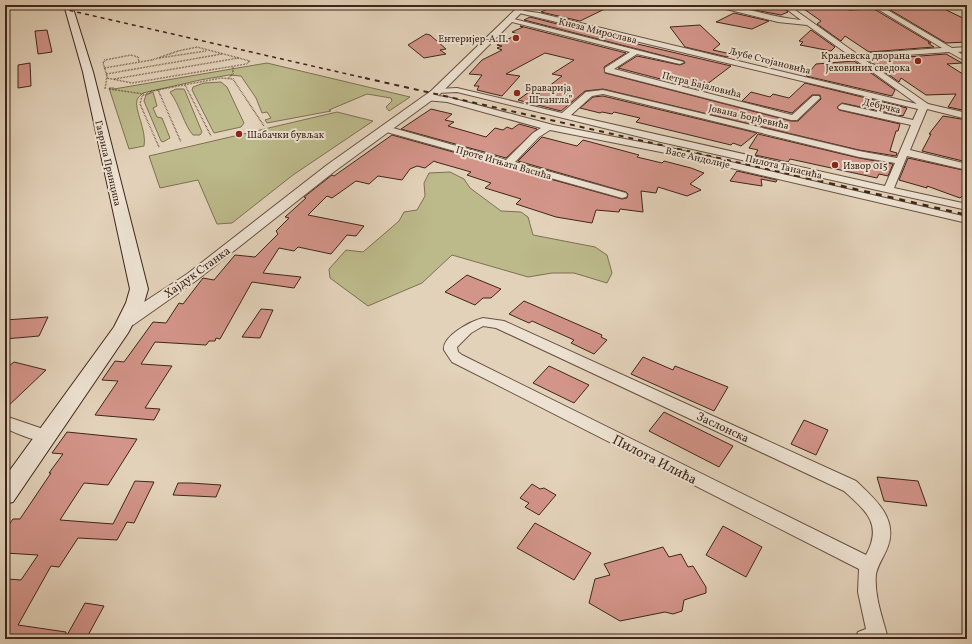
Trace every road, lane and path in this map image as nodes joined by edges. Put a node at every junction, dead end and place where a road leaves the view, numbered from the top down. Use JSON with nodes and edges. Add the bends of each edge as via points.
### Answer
{"nodes":[{"id":1,"x":68,"y":5,"type":"edge"},
{"id":2,"x":525,"y":5,"type":"edge"},
{"id":3,"x":713,"y":5,"type":"edge"},
{"id":4,"x":784,"y":5,"type":"edge"},
{"id":5,"x":874,"y":5,"type":"edge"},
{"id":6,"x":963,"y":5,"type":"edge"},
{"id":7,"x":967,"y":7,"type":"edge"},
{"id":8,"x":518,"y":12,"type":"junction"},
{"id":9,"x":510,"y":20,"type":"junction"},
{"id":10,"x":810,"y":23,"type":"junction"},
{"id":11,"x":589,"y":28,"type":"junction"},
{"id":12,"x":574,"y":36,"type":"junction"},
{"id":13,"x":967,"y":49,"type":"edge"},
{"id":14,"x":209,"y":50,"type":"junction"},
{"id":15,"x":950,"y":50,"type":"junction"},
{"id":16,"x":636,"y":51,"type":"junction"},
{"id":17,"x":224,"y":54,"type":"junction"},
{"id":18,"x":845,"y":56,"type":"dead end"},
{"id":19,"x":855,"y":56,"type":"junction"},
{"id":20,"x":241,"y":58,"type":"junction"},
{"id":21,"x":152,"y":60,"type":"junction"},
{"id":22,"x":967,"y":60,"type":"edge"},
{"id":23,"x":139,"y":62,"type":"junction"},
{"id":24,"x":680,"y":62,"type":"dead end"},
{"id":25,"x":233,"y":66,"type":"junction"},
{"id":26,"x":104,"y":68,"type":"junction"},
{"id":27,"x":106,"y":74,"type":"junction"},
{"id":28,"x":451,"y":77,"type":"junction"},
{"id":29,"x":107,"y":78,"type":"junction"},
{"id":30,"x":228,"y":78,"type":"junction"},
{"id":31,"x":112,"y":80,"type":"junction"},
{"id":32,"x":185,"y":85,"type":"junction"},
{"id":33,"x":106,"y":87,"type":"dead end"},
{"id":34,"x":109,"y":89,"type":"dead end"},
{"id":35,"x":158,"y":90,"type":"junction"},
{"id":36,"x":460,"y":92,"type":"junction"},
{"id":37,"x":144,"y":94,"type":"junction"},
{"id":38,"x":433,"y":94,"type":"junction"},
{"id":39,"x":816,"y":98,"type":"dead end"},
{"id":40,"x":842,"y":107,"type":"dead end"},
{"id":41,"x":924,"y":107,"type":"junction"},
{"id":42,"x":565,"y":115,"type":"junction"},
{"id":43,"x":967,"y":116,"type":"edge"},
{"id":44,"x":917,"y":124,"type":"junction"},
{"id":45,"x":264,"y":126,"type":"dead end"},
{"id":46,"x":549,"y":127,"type":"junction"},
{"id":47,"x":386,"y":129,"type":"junction"},
{"id":48,"x":211,"y":136,"type":"dead end"},
{"id":49,"x":181,"y":142,"type":"dead end"},
{"id":50,"x":159,"y":147,"type":"dead end"},
{"id":51,"x":904,"y":152,"type":"junction"},
{"id":52,"x":900,"y":161,"type":"junction"},
{"id":53,"x":508,"y":163,"type":"junction"},
{"id":54,"x":967,"y":167,"type":"edge"},
{"id":55,"x":888,"y":190,"type":"junction"},
{"id":56,"x":622,"y":195,"type":"dead end"},
{"id":57,"x":967,"y":207,"type":"edge"},
{"id":58,"x":967,"y":220,"type":"edge"},
{"id":59,"x":127,"y":321,"type":"junction"},
{"id":60,"x":450,"y":346,"type":"joint"},
{"id":61,"x":5,"y":422,"type":"edge"},
{"id":62,"x":46,"y":436,"type":"junction"},
{"id":63,"x":5,"y":494,"type":"edge"},
{"id":64,"x":869,"y":565,"type":"junction"},
{"id":65,"x":875,"y":638,"type":"edge"}],
"edges":[{"from":1,"to":59,"type":"main road","name":"Гаврила Принципа","via":[[88,72],[139,289]]},
{"from":2,"to":8,"type":"street"},
{"from":3,"to":10,"type":"street","via":[[778,20]]},
{"from":4,"to":10,"type":"street"},
{"from":5,"to":15,"type":"street"},
{"from":6,"to":7,"type":"street"},
{"from":8,"to":9,"type":"street"},
{"from":8,"to":11,"type":"street","name":"Љубе Стојановића"},
{"from":9,"to":12,"type":"street","name":"Кнеза Мирослава"},
{"from":9,"to":28,"type":"street"},
{"from":10,"to":19,"type":"street"},
{"from":11,"to":12,"type":"street"},
{"from":11,"to":41,"type":"street","name":"Љубе Стојановића"},
{"from":12,"to":16,"type":"street","name":"Кнеза Мирослава"},
{"from":13,"to":15,"type":"street"},
{"from":14,"to":17,"type":"path"},
{"from":14,"to":21,"type":"path"},
{"from":14,"to":21,"type":"path","via":[[188,48]]},
{"from":15,"to":19,"type":"street"},
{"from":15,"to":22,"type":"street"},
{"from":16,"to":24,"type":"street","name":"Кнеза Мирослава"},
{"from":16,"to":39,"type":"street","name":"Петра Бајаловића","via":[[608,70],[794,118]]},
{"from":17,"to":20,"type":"path"},
{"from":17,"to":27,"type":"path"},
{"from":18,"to":19,"type":"street"},
{"from":19,"to":41,"type":"street"},
{"from":20,"to":25,"type":"path","via":[[250,61]]},
{"from":20,"to":31,"type":"path"},
{"from":21,"to":23,"type":"path"},
{"from":23,"to":26,"type":"path"},
{"from":23,"to":26,"type":"path","via":[[136,56],[112,57],[105,60]]},
{"from":25,"to":30,"type":"path","via":[[233,73]]},
{"from":25,"to":31,"type":"path","via":[[132,83]]},
{"from":26,"to":27,"type":"path"},
{"from":27,"to":29,"type":"path"},
{"from":28,"to":36,"type":"street"},
{"from":28,"to":38,"type":"street"},
{"from":29,"to":31,"type":"path"},
{"from":29,"to":33,"type":"path"},
{"from":30,"to":32,"type":"path"},
{"from":30,"to":45,"type":"path","via":[[236,80]]},
{"from":32,"to":35,"type":"path"},
{"from":32,"to":48,"type":"path"},
{"from":34,"to":37,"type":"path"},
{"from":35,"to":37,"type":"path"},
{"from":35,"to":49,"type":"path"},
{"from":36,"to":38,"type":"street","name":"Пилота Танасића","via":[[450,90]]},
{"from":36,"to":42,"type":"street","name":"Пилота Танасића"},
{"from":37,"to":50,"type":"path","via":[[140,104]]},
{"from":38,"to":46,"type":"street","name":"Васе Андолије"},
{"from":38,"to":47,"type":"street","name":"Хајдук Станка"},
{"from":40,"to":44,"type":"street","name":"Дебрчка"},
{"from":41,"to":43,"type":"street","name":"Љубе Стојановића"},
{"from":41,"to":44,"type":"street"},
{"from":42,"to":52,"type":"street","name":"Јована Ђорђевића","via":[[593,93],[609,93],[847,151]]},
{"from":42,"to":55,"type":"street","name":"Пилота Танасића"},
{"from":44,"to":51,"type":"street"},
{"from":46,"to":53,"type":"street","via":[[536,134]]},
{"from":46,"to":58,"type":"street","name":"Васе Андолије","via":[[671,151]]},
{"from":47,"to":53,"type":"street","name":"Проте Игњата Васића"},
{"from":47,"to":59,"type":"street","name":"Хајдук Станка","via":[[326,172],[192,277]]},
{"from":51,"to":52,"type":"street"},
{"from":51,"to":54,"type":"street"},
{"from":52,"to":55,"type":"street"},
{"from":53,"to":56,"type":"street","name":"Проте Игњата Васића"},
{"from":55,"to":57,"type":"street","name":"Пилота Танасића"},
{"from":59,"to":62,"type":"main road","name":"Хајдук Станка"},
{"from":60,"to":64,"type":"street","name":"Пилота Илића","via":[[450,352],[454,357],[471,367]]},
{"from":60,"to":64,"type":"street","name":"Заслонска","via":[[470,326],[484,321],[499,324],[838,479],[866,501],[877,513],[883,528],[881,544]]},
{"from":61,"to":62,"type":"street"},
{"from":62,"to":63,"type":"main road","name":"Хајдук Станка"},
{"from":64,"to":65,"type":"street","name":"Заслонска","via":[[867,578]]}]}
